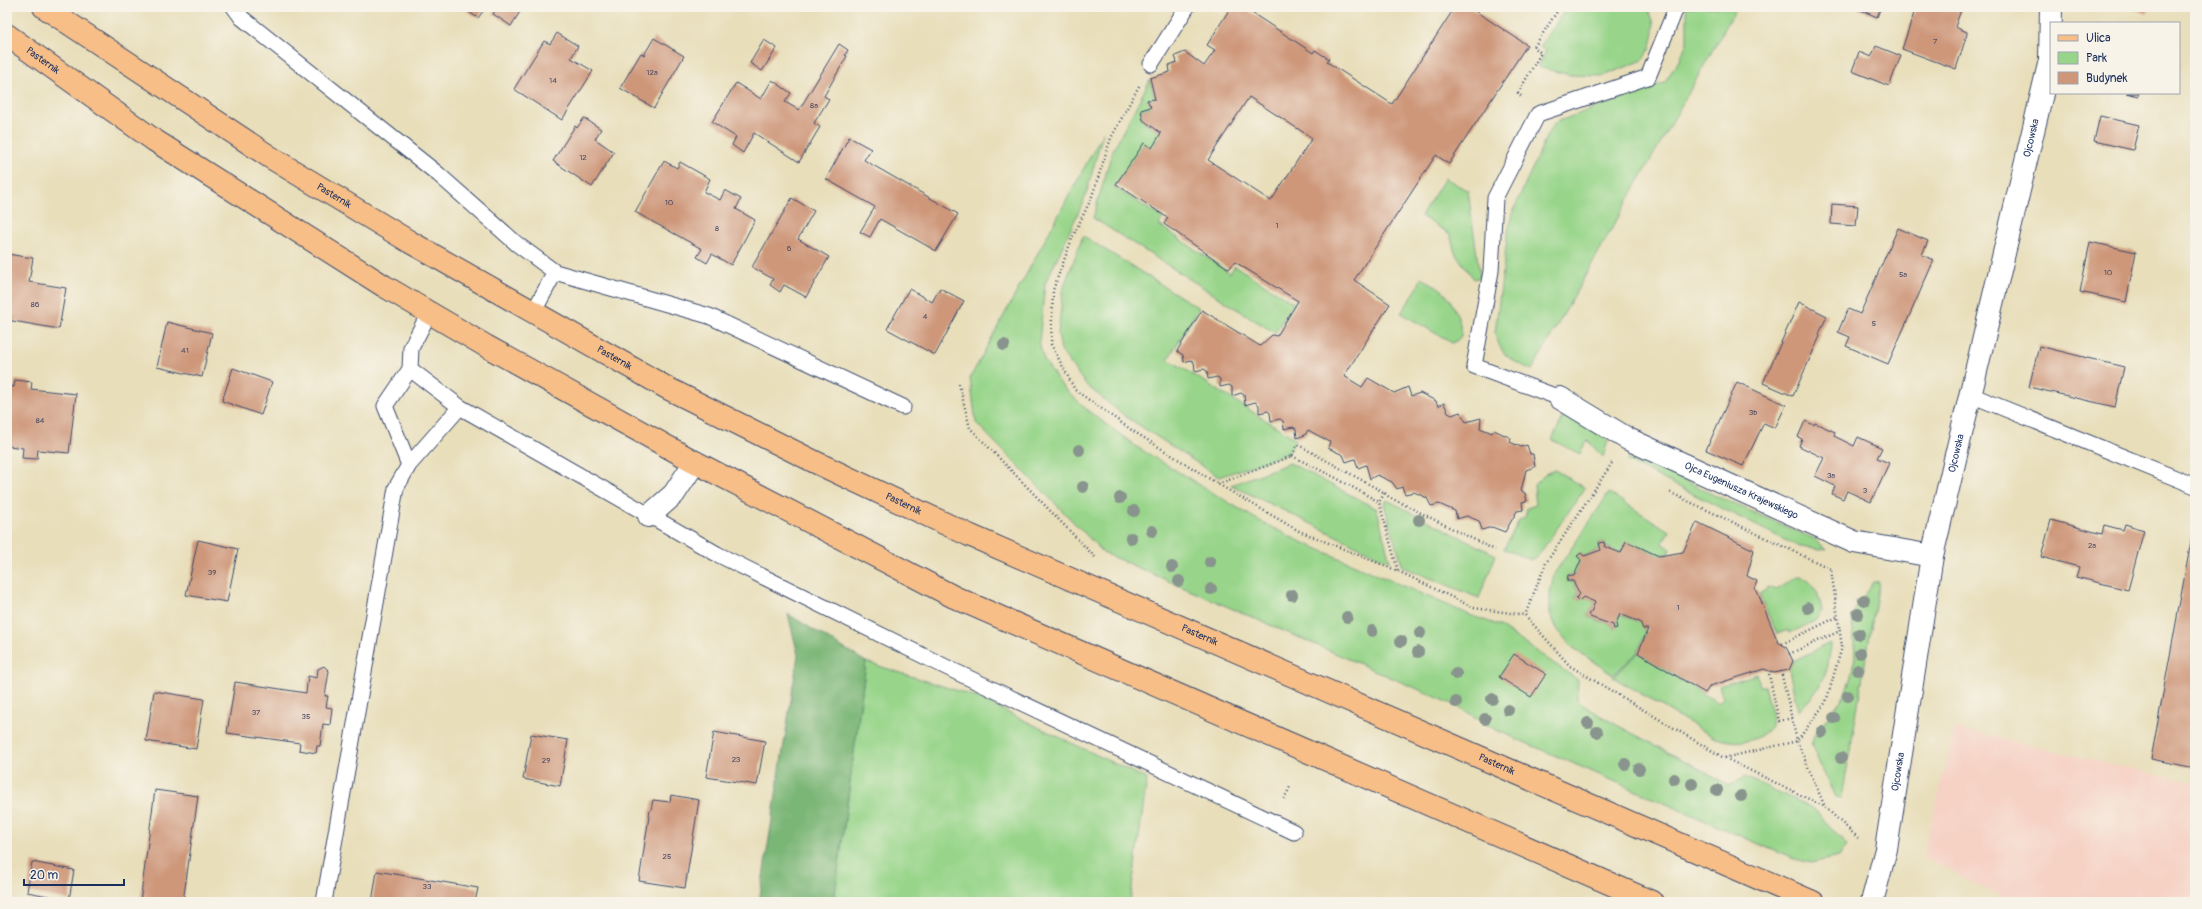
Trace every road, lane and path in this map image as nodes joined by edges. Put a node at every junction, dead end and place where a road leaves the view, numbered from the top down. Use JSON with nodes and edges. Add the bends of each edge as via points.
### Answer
{"nodes":[{"id":1,"x":234,"y":7,"type":"edge"},
{"id":2,"x":1187,"y":7,"type":"edge"},
{"id":3,"x":1560,"y":7,"type":"edge"},
{"id":4,"x":1674,"y":7,"type":"edge"},
{"id":5,"x":2051,"y":7,"type":"edge"},
{"id":6,"x":53,"y":9,"type":"edge"},
{"id":7,"x":2051,"y":22,"type":"edge"},
{"id":8,"x":7,"y":35,"type":"edge"},
{"id":9,"x":2050,"y":60,"type":"edge"},
{"id":10,"x":1151,"y":64,"type":"joint"},
{"id":11,"x":1538,"y":114,"type":"junction"},
{"id":12,"x":555,"y":272,"type":"junction"},
{"id":13,"x":429,"y":313,"type":"junction"},
{"id":14,"x":533,"y":314,"type":"junction"},
{"id":15,"x":410,"y":369,"type":"junction"},
{"id":16,"x":959,"y":384,"type":"dead end"},
{"id":17,"x":1971,"y":395,"type":"junction"},
{"id":18,"x":1560,"y":398,"type":"joint"},
{"id":19,"x":903,"y":406,"type":"dead end"},
{"id":20,"x":460,"y":407,"type":"junction"},
{"id":21,"x":1628,"y":439,"type":"junction"},
{"id":22,"x":1292,"y":456,"type":"junction"},
{"id":23,"x":695,"y":462,"type":"junction"},
{"id":24,"x":1611,"y":464,"type":"junction"},
{"id":25,"x":409,"y":465,"type":"junction"},
{"id":26,"x":1618,"y":468,"type":"dead end"},
{"id":27,"x":1218,"y":484,"type":"junction"},
{"id":28,"x":2195,"y":486,"type":"edge"},
{"id":29,"x":1668,"y":491,"type":"dead end"},
{"id":30,"x":1385,"y":493,"type":"junction"},
{"id":31,"x":1379,"y":502,"type":"junction"},
{"id":32,"x":649,"y":516,"type":"junction"},
{"id":33,"x":1495,"y":550,"type":"dead end"},
{"id":34,"x":1932,"y":556,"type":"junction"},
{"id":35,"x":1100,"y":563,"type":"dead end"},
{"id":36,"x":1398,"y":571,"type":"junction"},
{"id":37,"x":1525,"y":615,"type":"junction"},
{"id":38,"x":1837,"y":617,"type":"junction"},
{"id":39,"x":1840,"y":631,"type":"junction"},
{"id":40,"x":1782,"y":644,"type":"dead end"},
{"id":41,"x":1789,"y":654,"type":"dead end"},
{"id":42,"x":1780,"y":671,"type":"dead end"},
{"id":43,"x":1769,"y":674,"type":"dead end"},
{"id":44,"x":1792,"y":718,"type":"junction"},
{"id":45,"x":1797,"y":741,"type":"junction"},
{"id":46,"x":1724,"y":758,"type":"junction"},
{"id":47,"x":1825,"y":807,"type":"junction"},
{"id":48,"x":1294,"y":832,"type":"dead end"},
{"id":49,"x":1859,"y":840,"type":"dead end"},
{"id":50,"x":324,"y":902,"type":"edge"},
{"id":51,"x":1652,"y":902,"type":"edge"},
{"id":52,"x":1813,"y":902,"type":"edge"},
{"id":53,"x":1872,"y":902,"type":"edge"}],
"edges":[{"from":1,"to":12,"type":"lane","via":[[242,18],[438,174],[517,244]]},
{"from":2,"to":10,"type":"lane"},
{"from":3,"to":11,"type":"path","via":[[1534,47],[1541,53],[1518,93]]},
{"from":4,"to":11,"type":"lane","via":[[1676,8],[1648,77]]},
{"from":5,"to":7,"type":"street","name":"Ojcowska"},
{"from":6,"to":14,"type":"main road","name":"Pasternik","via":[[270,157]]},
{"from":8,"to":13,"type":"main road","name":"Pasternik","via":[[154,140]]},
{"from":9,"to":17,"type":"street","name":"Ojcowska"},
{"from":10,"to":27,"type":"path","via":[[1111,138],[1091,199],[1073,236],[1053,290],[1051,344],[1075,390],[1133,431]]},
{"from":11,"to":18,"type":"lane","via":[[1495,198],[1491,271],[1474,366]]},
{"from":12,"to":14,"type":"lane"},
{"from":12,"to":19,"type":"lane","via":[[710,316]]},
{"from":13,"to":15,"type":"lane","via":[[411,348]]},
{"from":13,"to":23,"type":"main road","name":"Pasternik"},
{"from":14,"to":52,"type":"main road","name":"Pasternik","via":[[669,389],[969,535]]},
{"from":15,"to":20,"type":"lane"},
{"from":15,"to":25,"type":"lane","via":[[385,406]]},
{"from":16,"to":35,"type":"path","via":[[970,428]]},
{"from":17,"to":28,"type":"lane"},
{"from":17,"to":34,"type":"street","name":"Ojcowska"},
{"from":18,"to":21,"type":"street","name":"Ojca Eugeniusza Krajewskiego"},
{"from":20,"to":25,"type":"lane"},
{"from":20,"to":32,"type":"lane"},
{"from":21,"to":24,"type":"path"},
{"from":21,"to":34,"type":"street","name":"Ojca Eugeniusza Krajewskiego","via":[[1854,542]]},
{"from":22,"to":27,"type":"path"},
{"from":22,"to":30,"type":"path","via":[[1297,445]]},
{"from":22,"to":31,"type":"path"},
{"from":23,"to":32,"type":"street","via":[[674,494]]},
{"from":23,"to":51,"type":"main road","name":"Pasternik","via":[[954,597]]},
{"from":24,"to":26,"type":"path"},
{"from":24,"to":37,"type":"path","via":[[1546,563]]},
{"from":25,"to":50,"type":"lane","via":[[396,488]]},
{"from":27,"to":36,"type":"path","via":[[1299,531]]},
{"from":29,"to":38,"type":"path","via":[[1831,569]]},
{"from":30,"to":31,"type":"path"},
{"from":30,"to":33,"type":"path"},
{"from":31,"to":36,"type":"path"},
{"from":32,"to":48,"type":"lane","via":[[781,586]]},
{"from":34,"to":53,"type":"street","name":"Ojcowska","via":[[1886,849]]},
{"from":36,"to":37,"type":"path","via":[[1474,608]]},
{"from":37,"to":46,"type":"path","via":[[1570,666]]},
{"from":38,"to":39,"type":"path"},
{"from":38,"to":40,"type":"path"},
{"from":39,"to":41,"type":"path"},
{"from":39,"to":45,"type":"path","via":[[1842,647],[1826,702]]},
{"from":42,"to":44,"type":"path"},
{"from":43,"to":44,"type":"path","via":[[1779,721]]},
{"from":44,"to":45,"type":"path"},
{"from":45,"to":46,"type":"path"},
{"from":45,"to":47,"type":"path"},
{"from":46,"to":47,"type":"path"},
{"from":47,"to":49,"type":"path"}]}
